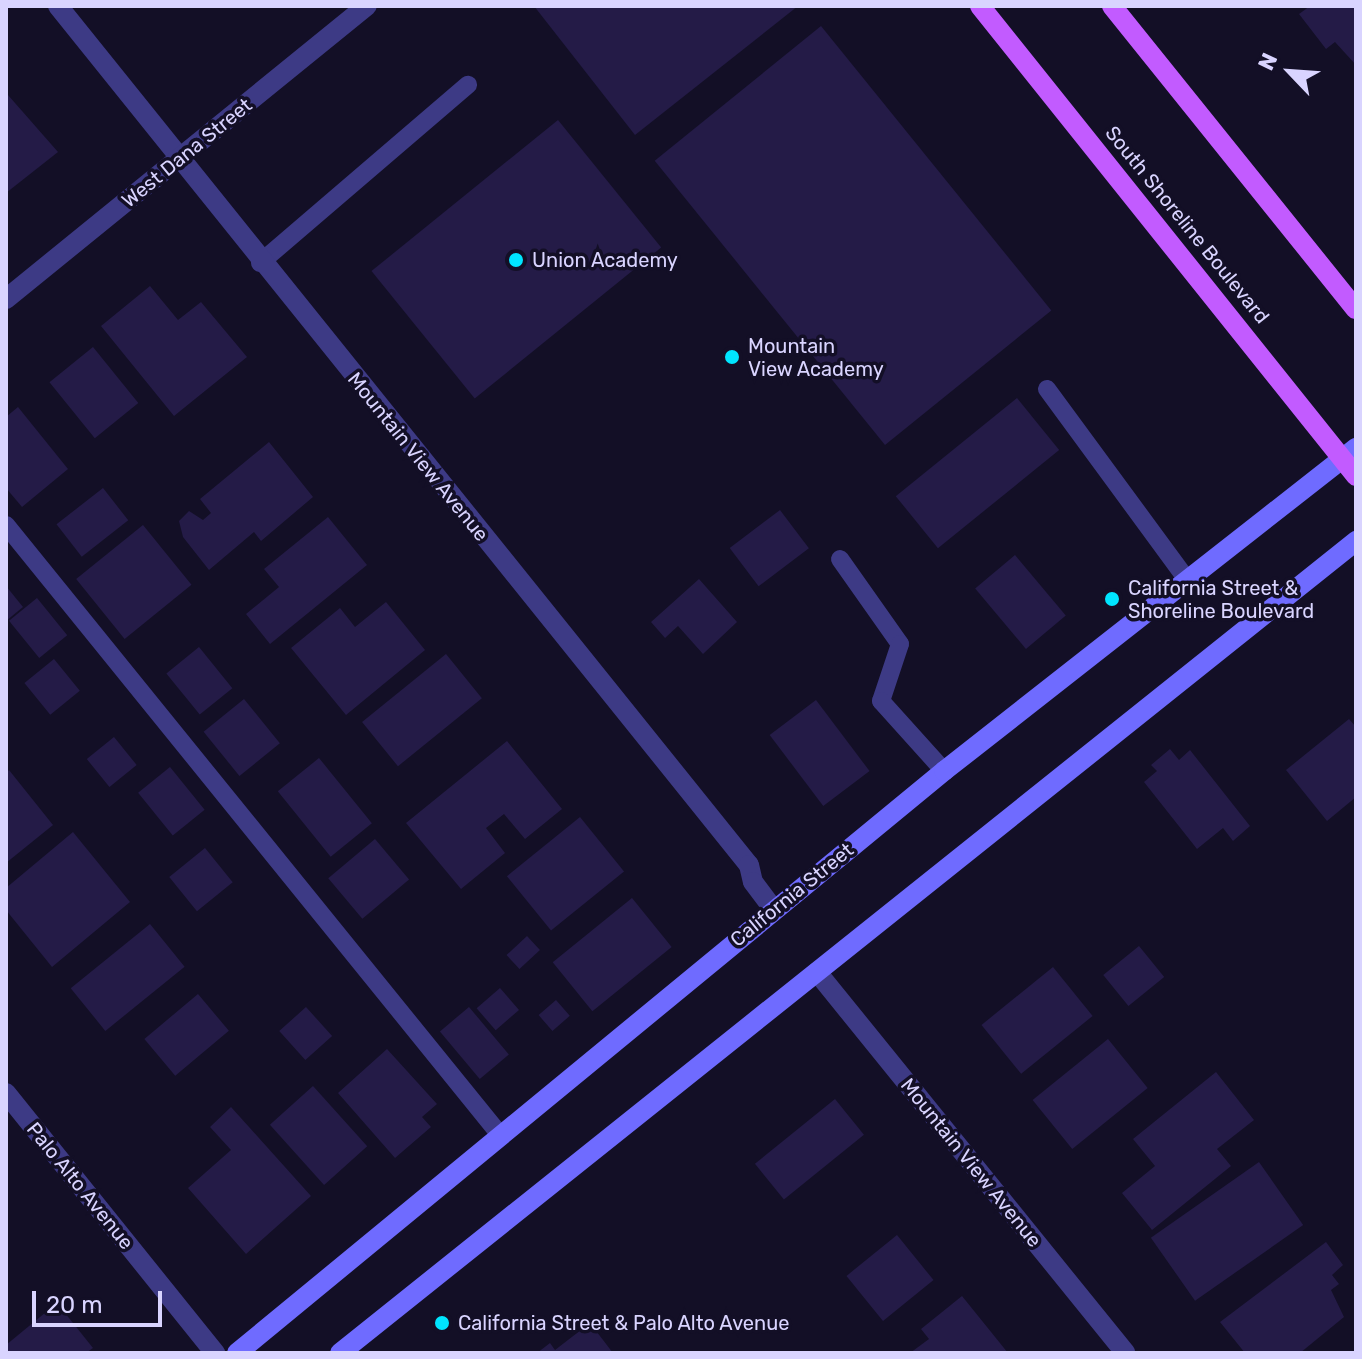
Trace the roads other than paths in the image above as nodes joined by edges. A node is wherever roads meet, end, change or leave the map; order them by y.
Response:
1 (58, 6) edge
2 (367, 6) edge
3 (980, 6) edge
4 (1112, 6) edge
5 (468, 85) dead end
6 (179, 161) junction
7 (260, 263) junction
8 (6, 299) edge
9 (1356, 309) edge
10 (1047, 389) dead end
11 (1349, 454) edge
12 (1356, 476) edge
13 (6, 525) edge
14 (1356, 541) edge
15 (840, 559) dead end
16 (1188, 581) junction
17 (944, 771) junction
18 (773, 909) junction
19 (817, 972) junction
20 (6, 1093) edge
21 (501, 1136) junction
22 (215, 1353) edge
23 (237, 1353) edge
24 (340, 1353) edge
25 (1125, 1353) edge

1 - 6 street, Mountain View Avenue
2 - 6 street, West Dana Street
3 - 11 main road, South Shoreline Boulevard
4 - 9 main road
5 - 7 lane
6 - 7 street, Mountain View Avenue
6 - 8 street, West Dana Street
7 - 18 street, Mountain View Avenue
10 - 16 lane
11 - 12 main road, South Shoreline Boulevard
11 - 16 main road, California Street
13 - 21 lane
14 - 19 main road
15 - 17 lane
16 - 17 main road, California Street
17 - 18 main road, California Street
18 - 21 main road, California Street
19 - 24 main road
19 - 25 street, Mountain View Avenue
20 - 22 street, Palo Alto Avenue
21 - 23 main road, California Street

